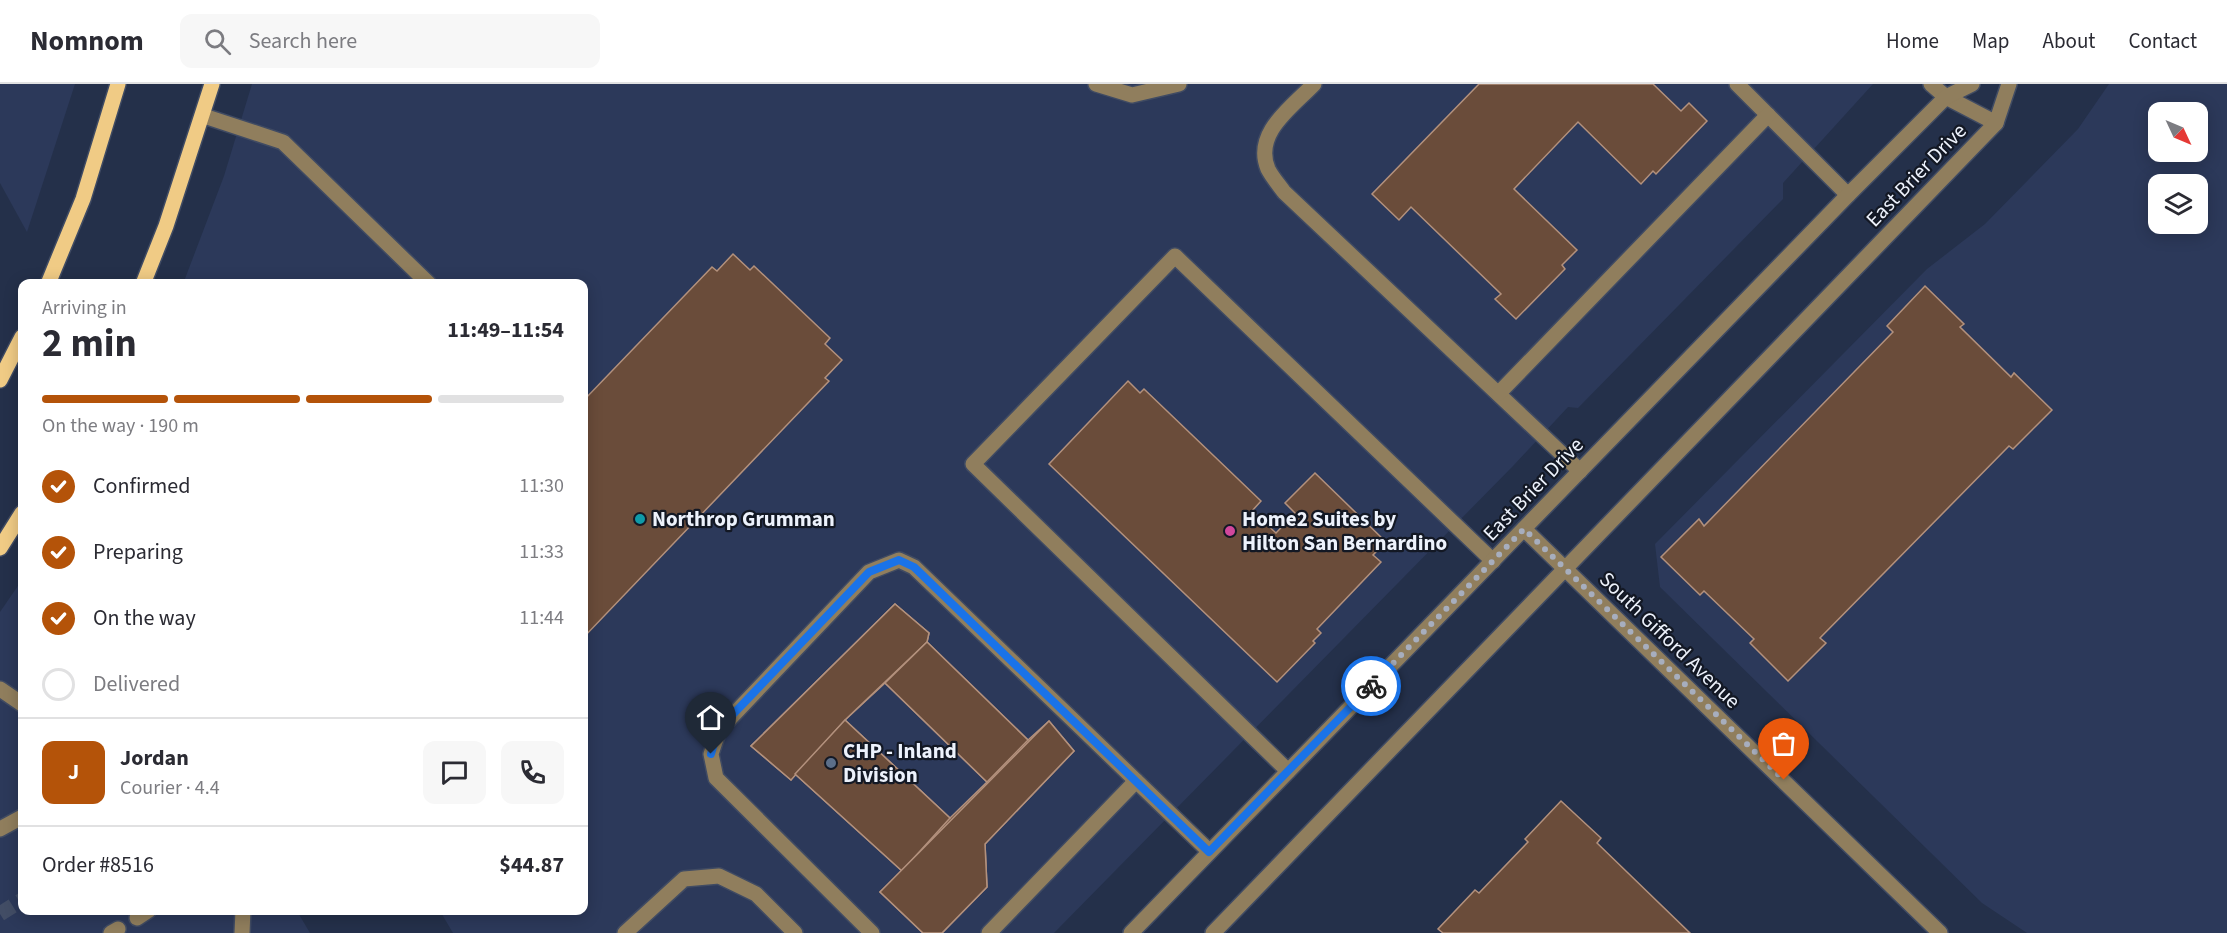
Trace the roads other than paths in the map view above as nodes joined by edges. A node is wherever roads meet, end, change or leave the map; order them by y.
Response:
1 (118, 84) edge
2 (212, 84) edge
3 (1096, 84) edge
4 (1179, 84) edge
5 (1314, 84) edge
6 (1737, 84) edge
7 (1930, 84) edge
8 (1972, 84) edge
9 (2009, 84) edge
10 (1946, 97) junction
11 (1768, 115) junction
12 (204, 116) junction
13 (1996, 123) junction
14 (1848, 195) junction
15 (50, 279) edge
16 (145, 279) edge
17 (424, 279) edge
18 (18, 345) edge
19 (0, 380) edge
20 (1499, 393) junction
21 (1580, 471) junction
22 (18, 519) edge
23 (1524, 529) junction
24 (0, 548) edge
25 (1493, 561) junction
26 (1566, 568) junction
27 (0, 689) edge
28 (18, 701) edge
29 (1288, 771) junction
30 (1136, 781) junction
31 (18, 819) edge
32 (0, 830) edge
33 (1209, 852) junction
34 (243, 915) edge
35 (242, 933) edge
36 (626, 933) edge
37 (795, 933) edge
38 (872, 933) edge
39 (989, 933) edge
40 (1131, 933) edge
41 (1213, 933) edge
42 (1940, 933) edge

1 - 15 main road
2 - 12 main road
3 - 4 street
5 - 20 street
6 - 11 street
7 - 10 street
8 - 10 street, East Brier Drive
9 - 13 street, East Brier Drive
10 - 13 street
10 - 14 street, East Brier Drive
11 - 14 street
11 - 20 street
12 - 16 main road
12 - 17 street
13 - 26 street, East Brier Drive
14 - 21 street, East Brier Drive
18 - 19 main road
20 - 21 street
21 - 23 street, East Brier Drive
22 - 24 main road
23 - 25 street, East Brier Drive
23 - 26 street, South Gifford Avenue
25 - 29 street, East Brier Drive
25 - 29 street
26 - 41 street, East Brier Drive
26 - 42 street, South Gifford Avenue
27 - 28 street
29 - 33 street, East Brier Drive
30 - 33 street
30 - 38 street
30 - 39 street
31 - 32 street
33 - 40 street, East Brier Drive
34 - 35 street
36 - 37 street

